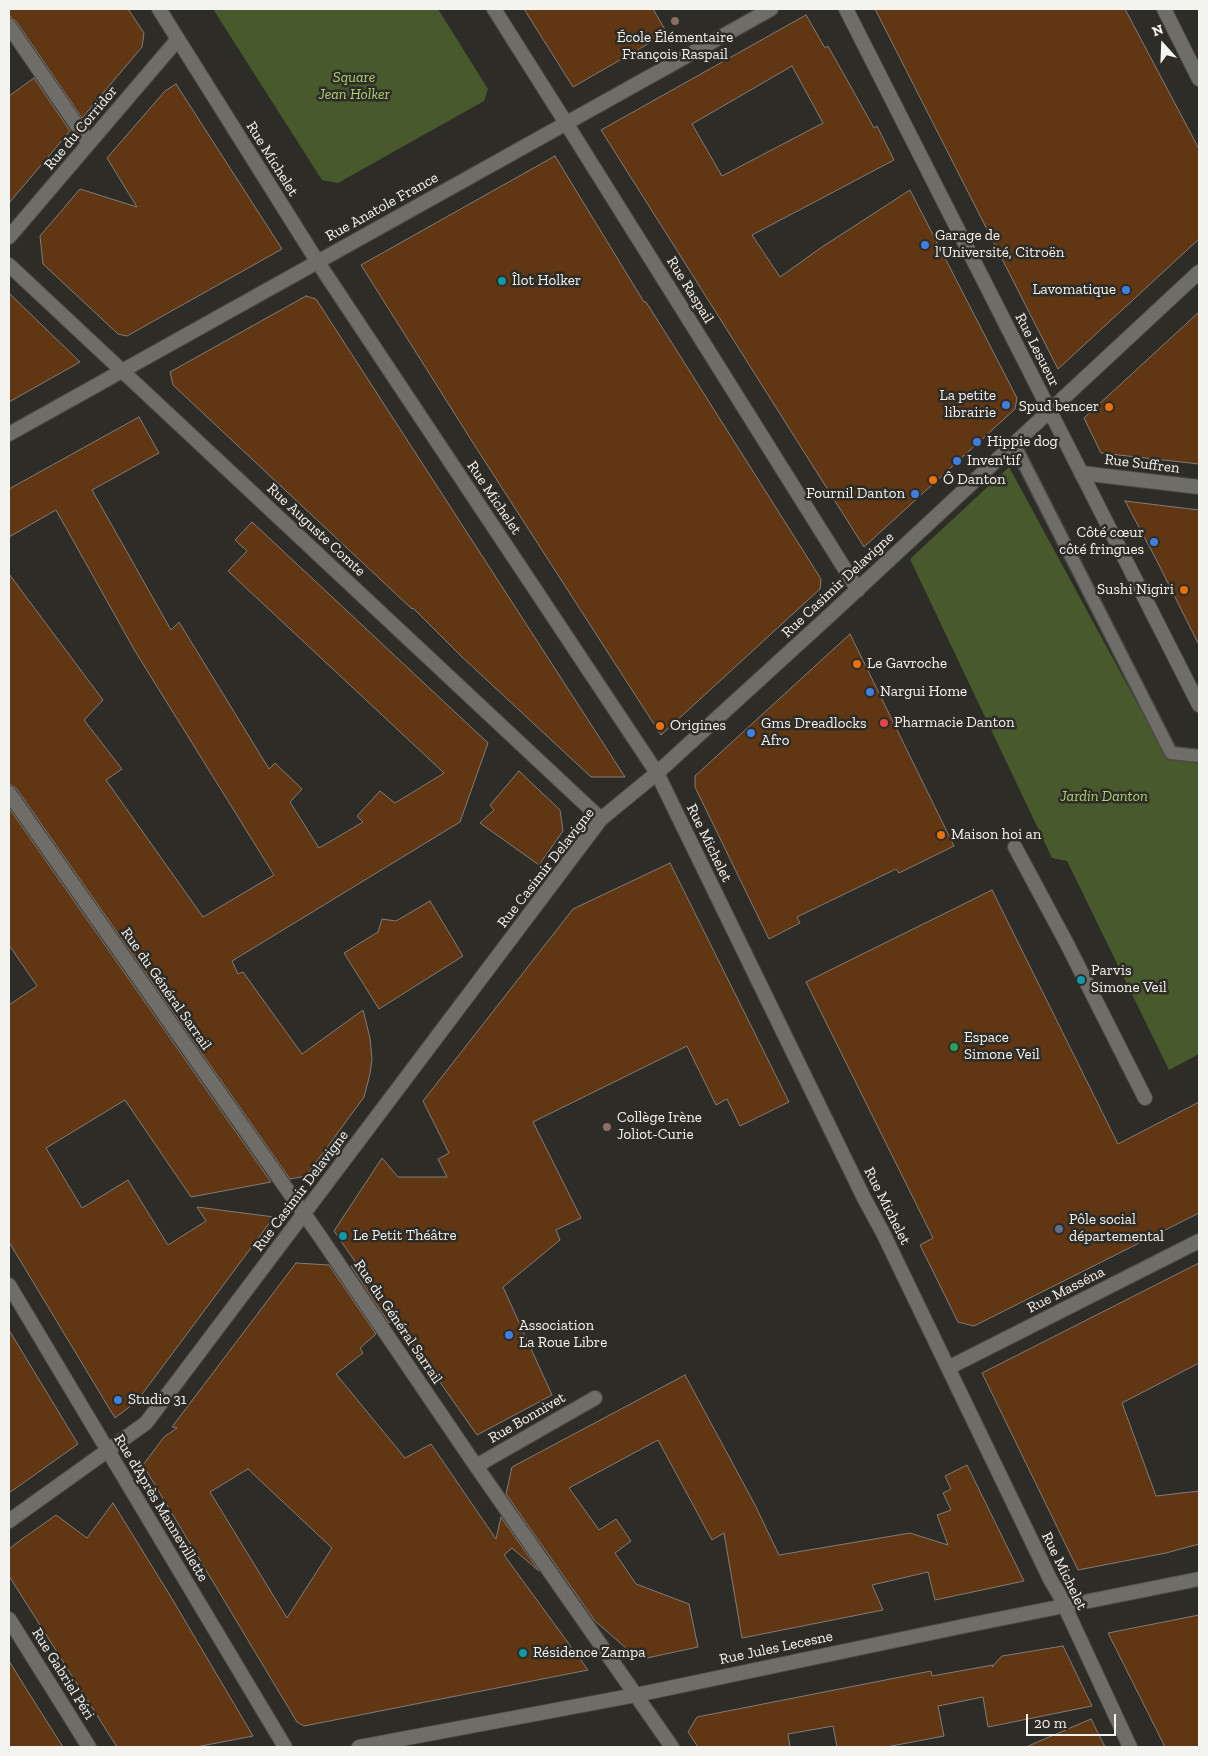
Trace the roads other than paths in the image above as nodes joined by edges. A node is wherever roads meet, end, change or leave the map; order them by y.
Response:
1 (159, 9) edge
2 (494, 9) edge
3 (771, 9) edge
4 (846, 9) edge
5 (1164, 9) edge
6 (9, 26) edge
7 (178, 39) junction
8 (1199, 79) edge
9 (566, 123) junction
10 (89, 143) junction
11 (9, 237) edge
12 (317, 261) junction
13 (9, 265) edge
14 (1199, 272) edge
15 (122, 370) junction
16 (1050, 411) junction
17 (9, 434) edge
18 (1014, 444) junction
19 (1081, 472) junction
20 (1199, 487) edge
21 (858, 590) junction
22 (1199, 705) edge
23 (1199, 756) edge
24 (657, 773) junction
25 (9, 793) edge
26 (601, 819) junction
27 (1015, 847) dead end
28 (1145, 1098) dead end
29 (304, 1214) junction
30 (1199, 1241) edge
31 (9, 1285) edge
32 (948, 1368) junction
33 (595, 1398) dead end
34 (109, 1451) junction
35 (476, 1466) junction
36 (9, 1521) edge
37 (1199, 1579) edge
38 (1065, 1606) junction
39 (9, 1619) edge
40 (636, 1695) junction
41 (89, 1747) edge
42 (285, 1747) edge
43 (359, 1747) edge
44 (672, 1747) edge
45 (1130, 1747) edge

1 - 7 street, Rue Michelet
2 - 9 street, Rue Raspail
3 - 9 street, Rue Anatole France
4 - 16 street, Rue Lesueur
5 - 8 street
6 - 10 street
7 - 10 street, Rue du Corridor
7 - 12 street, Rue Michelet
9 - 12 street, Rue Anatole France
9 - 21 street, Rue Raspail
10 - 11 street, Rue du Corridor
12 - 15 street, Rue Anatole France
12 - 24 street, Rue Michelet
13 - 15 street, Rue Auguste Comte
14 - 16 street, Rue Casimir Delavigne
15 - 17 street, Rue Anatole France
15 - 26 street, Rue Auguste Comte
16 - 18 street, Rue Casimir Delavigne
16 - 19 street, Rue Lesueur
18 - 21 street, Rue Casimir Delavigne
18 - 23 lane
19 - 20 street, Rue Suffren
19 - 22 street, Rue Lesueur
21 - 24 street, Rue Casimir Delavigne
24 - 26 street, Rue Casimir Delavigne
24 - 32 street, Rue Michelet
25 - 29 street, Rue du Général Sarrail
26 - 29 street, Rue Casimir Delavigne
27 - 28 street
29 - 34 street, Rue Casimir Delavigne
29 - 35 street, Rue du Général Sarrail
30 - 32 street, Rue Masséna
31 - 34 street, Rue d'Après Mannevillette
32 - 38 street, Rue Michelet
33 - 35 street, Rue Bonnivet
34 - 36 street, Rue Casimir Delavigne
34 - 42 street, Rue d'Après Mannevillette
35 - 40 street, Rue du Général Sarrail
37 - 38 street, Rue Jules Lecesne
38 - 40 street, Rue Jules Lecesne
38 - 45 street, Rue Michelet
39 - 41 street, Rue Gabriel Péri
40 - 43 street, Rue Jules Lecesne
40 - 44 street, Rue du Général Sarrail

